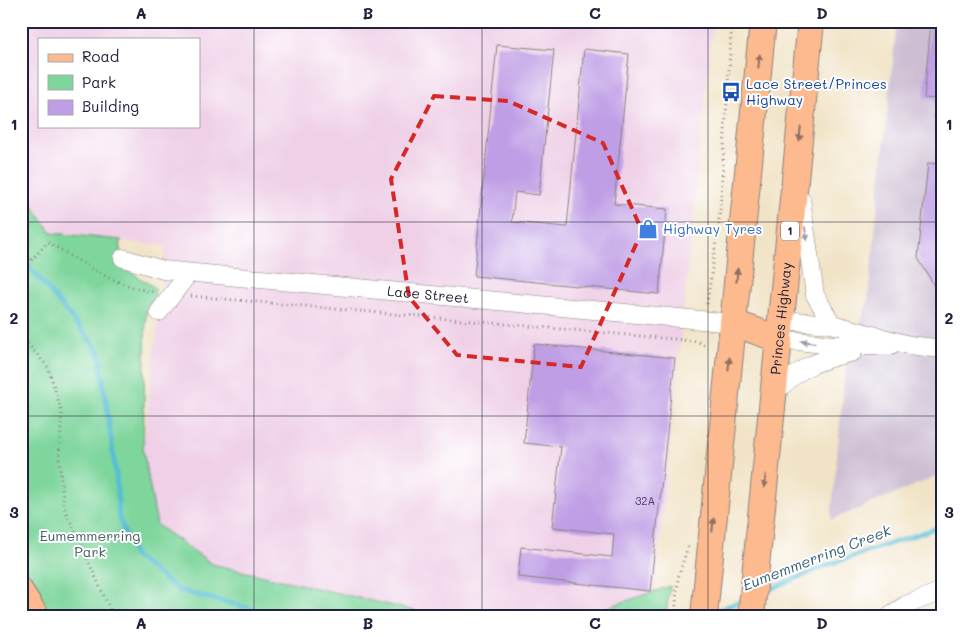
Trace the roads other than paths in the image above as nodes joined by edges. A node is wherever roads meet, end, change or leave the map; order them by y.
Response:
1 (763, 21) edge
2 (810, 21) edge
3 (796, 168) junction
4 (123, 258) dead end
5 (189, 273) junction
6 (159, 312) dead end
7 (733, 323) junction
8 (832, 324) junction
9 (780, 329) junction
10 (909, 345) junction
11 (878, 346) junction
12 (942, 349) edge
13 (773, 394) junction
14 (21, 589) edge
15 (942, 591) edge
16 (942, 595) edge
17 (38, 616) edge
18 (704, 616) edge
19 (751, 616) edge
20 (889, 616) edge
21 (912, 616) edge

7 -> 1 highway
2 -> 3 highway, Princes Highway / 1
3 -> 8 street
3 - 9 highway, Princes Highway / 1
4 - 5 street, Lace Street
5 - 6 street
5 - 7 street, Lace Street
7 - 9 highway
18 -> 7 highway
8 - 9 street
8 - 10 street
11 -> 9 street
9 - 13 highway, Princes Highway / 1
10 - 11 street
10 - 12 street
11 - 13 street
13 -> 19 highway, Princes Highway / 1
14 - 17 main road
15 - 20 street
16 - 21 street

